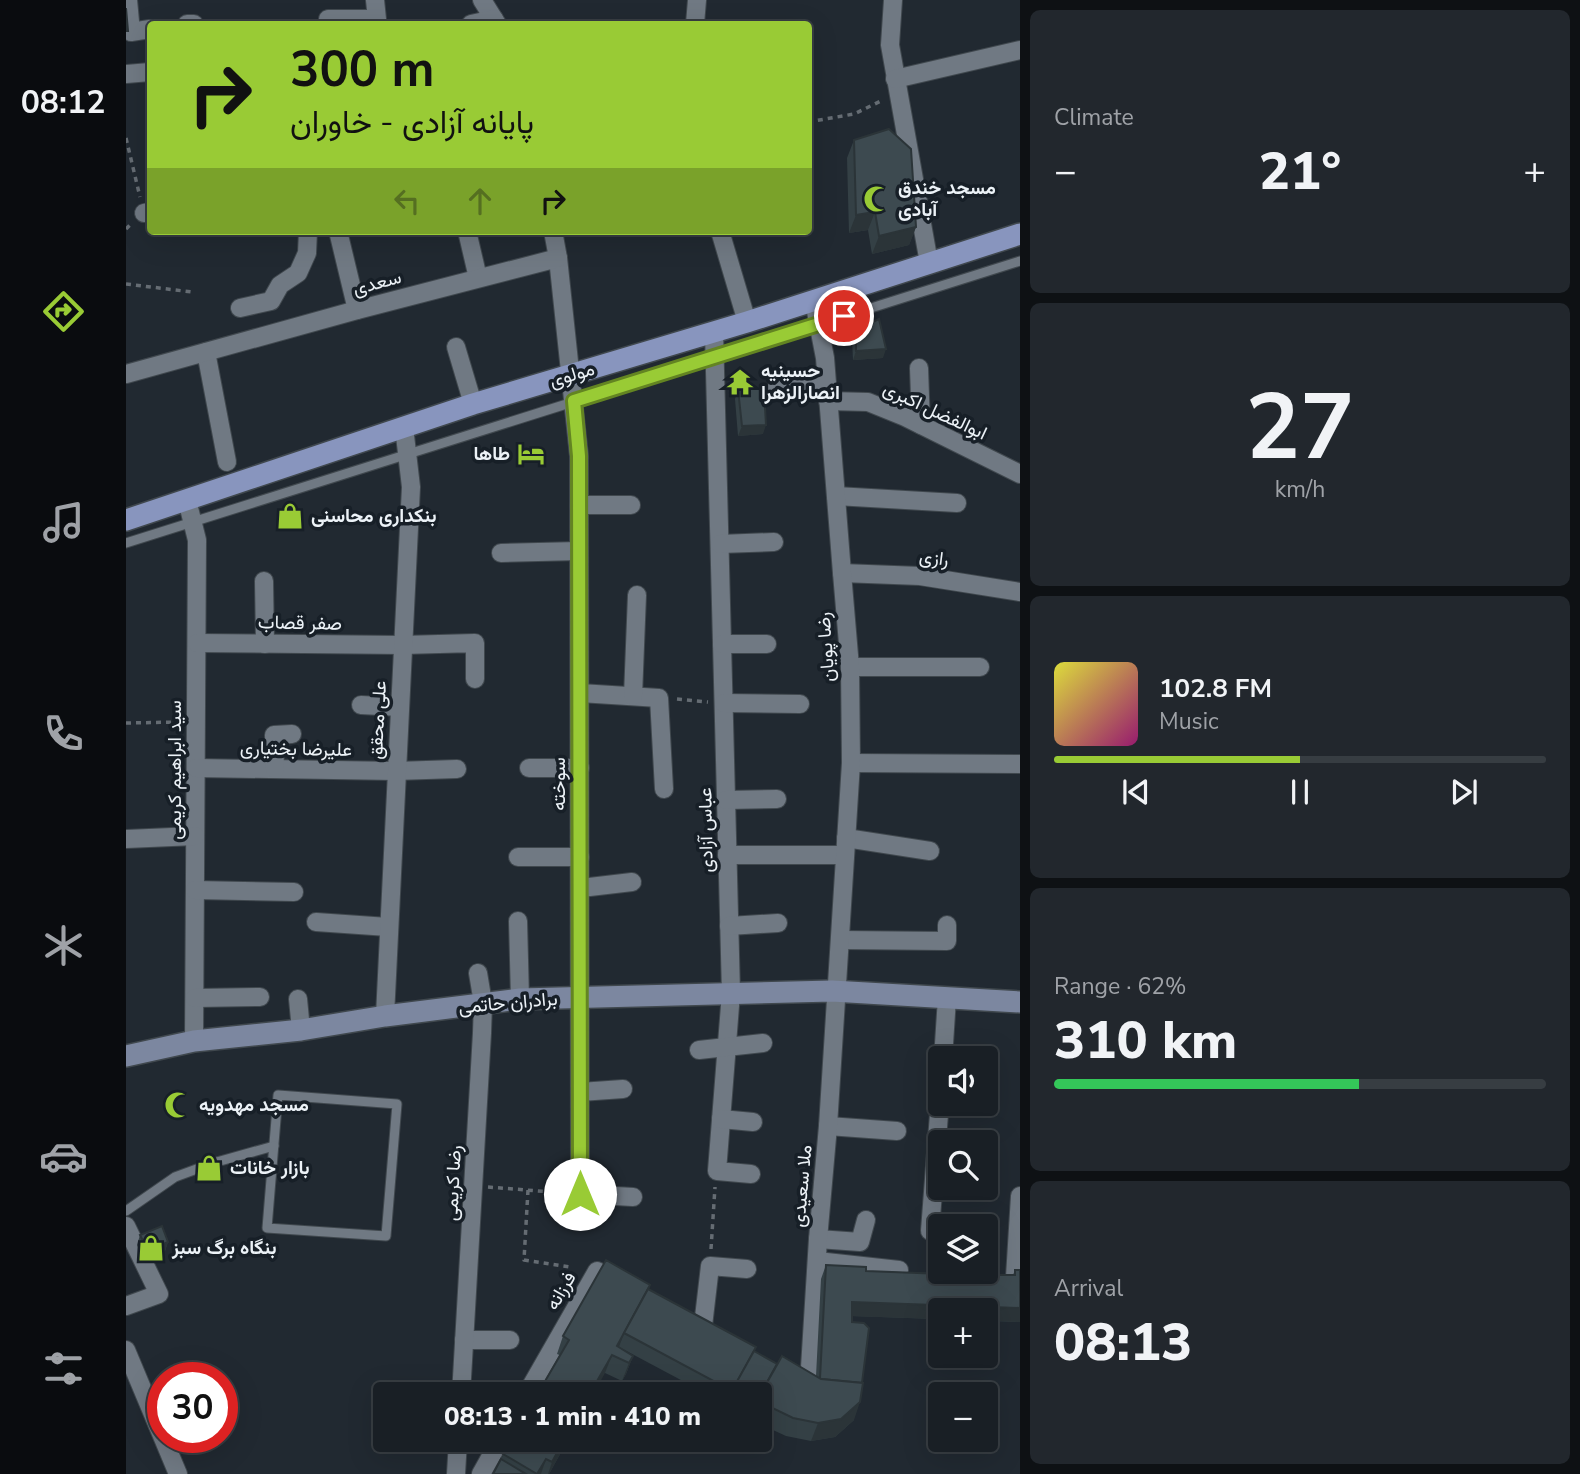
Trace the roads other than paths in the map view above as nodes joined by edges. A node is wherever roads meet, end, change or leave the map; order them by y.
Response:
1 (128, 0) edge
2 (375, 0) edge
3 (482, 0) edge
4 (697, 0) edge
5 (893, 0) edge
6 (328, 21) edge
7 (494, 21) edge
8 (695, 21) edge
9 (147, 29) edge
10 (1020, 50) edge
11 (147, 72) edge
12 (126, 75) edge
13 (897, 86) junction
14 (1020, 234) edge
15 (308, 235) edge
16 (336, 235) edge
17 (468, 235) edge
18 (554, 235) edge
19 (721, 235) edge
20 (558, 257) junction
21 (1020, 261) edge
22 (929, 263) junction
23 (478, 278) junction
24 (814, 301) junction
25 (240, 308) dead end
26 (357, 310) junction
27 (747, 322) junction
28 (818, 324) junction
29 (714, 332) junction
30 (456, 347) dead end
31 (206, 352) junction
32 (715, 356) junction
33 (919, 368) dead end
34 (126, 374) edge
35 (570, 375) junction
36 (776, 389) dead end
37 (828, 393) junction
38 (574, 401) junction
39 (472, 404) junction
40 (921, 425) junction
41 (404, 427) junction
42 (407, 454) junction
43 (227, 461) dead end
44 (1020, 474) edge
45 (836, 496) junction
46 (187, 500) junction
47 (957, 503) dead end
48 (579, 505) junction
49 (631, 505) dead end
50 (126, 520) edge
51 (192, 522) junction
52 (126, 542) edge
53 (774, 542) dead end
54 (720, 544) junction
55 (579, 551) junction
56 (501, 553) dead end
57 (842, 573) junction
58 (264, 581) dead end
59 (1020, 592) edge
60 (637, 595) dead end
61 (197, 643) junction
62 (265, 644) junction
63 (722, 644) junction
64 (767, 644) dead end
65 (403, 645) junction
66 (850, 667) junction
67 (980, 667) dead end
68 (475, 679) dead end
69 (580, 693) junction
70 (634, 696) junction
71 (724, 703) junction
72 (800, 704) dead end
73 (361, 705) dead end
74 (400, 707) junction
75 (292, 734) dead end
76 (851, 763) junction
77 (1020, 764) edge
78 (196, 768) junction
79 (529, 768) dead end
80 (580, 768) junction
81 (275, 769) junction
82 (457, 769) dead end
83 (396, 771) junction
84 (664, 789) dead end
85 (777, 799) dead end
86 (726, 800) junction
87 (195, 836) junction
88 (126, 839) edge
89 (846, 846) junction
90 (930, 851) dead end
91 (727, 855) junction
92 (580, 857) junction
93 (517, 858) dead end
94 (632, 882) dead end
95 (580, 888) junction
96 (195, 890) junction
97 (294, 892) dead end
98 (518, 921) dead end
99 (316, 922) dead end
100 (778, 923) dead end
101 (947, 925) dead end
102 (729, 926) junction
103 (388, 927) junction
104 (840, 940) junction
105 (478, 973) dead end
106 (836, 991) junction
107 (731, 993) junction
108 (581, 997) junction
109 (195, 998) junction
110 (260, 998) dead end
111 (947, 998) junction
112 (298, 999) dead end
113 (520, 999) junction
114 (1020, 1002) edge
115 (483, 1003) junction
116 (385, 1016) junction
117 (301, 1030) junction
118 (194, 1041) junction
119 (763, 1043) dead end
120 (944, 1046) edge
121 (727, 1048) junction
122 (699, 1050) dead end
123 (126, 1055) edge
124 (623, 1089) dead end
125 (580, 1093) junction
126 (939, 1116) edge
127 (721, 1119) junction
128 (753, 1122) dead end
129 (828, 1126) junction
130 (897, 1131) dead end
131 (274, 1146) junction
132 (751, 1174) dead end
133 (1020, 1196) edge
134 (633, 1197) dead end
135 (126, 1211) edge
136 (931, 1214) edge
137 (866, 1220) dead end
138 (126, 1226) edge
139 (818, 1239) junction
140 (817, 1261) junction
141 (747, 1269) dead end
142 (899, 1270) edge
143 (1018, 1277) edge
144 (632, 1289) edge
145 (126, 1306) edge
146 (703, 1326) edge
147 (464, 1340) junction
148 (510, 1340) dead end
149 (126, 1350) edge
150 (785, 1371) edge
151 (462, 1382) edge
152 (533, 1382) edge
153 (457, 1452) edge
154 (493, 1452) edge
155 (178, 1474) edge
156 (456, 1474) edge
157 (481, 1474) edge

1 - 9 street
2 - 6 street
3 - 7 street
4 - 8 street
5 - 13 street
10 - 13 street
11 - 12 street
13 - 22 street
14 - 22 main road, مولوی
15 - 25 street
16 - 26 street
17 - 23 street
18 - 20 street, سوخته
19 - 27 street
20 - 23 street, سعدی
20 - 35 street, سوخته
21 - 28 lane
22 - 24 main road, مولوی
23 - 26 street, سعدی
24 - 27 main road, مولوی
24 - 28 street, رضا پویان
26 - 31 street, سعدی
27 - 29 main road, مولوی
28 - 32 lane
28 - 37 street, رضا پویان
29 - 32 street, عباس آزادی
29 - 35 main road, مولوی
30 - 39 street
31 - 34 street, سعدی
31 - 43 street
32 - 38 lane
32 - 54 street, عباس آزادی
33 - 40 street
35 - 38 street, سوخته
35 - 39 main road, مولوی
36 - 37 street, ابوالفضل اکبری
37 - 40 street, ابوالفضل اکبری
37 - 45 street, رضا پویان
38 - 42 lane
38 - 48 street, سوخته
39 - 41 main road, مولوی
40 - 44 street, ابوالفضل اکبری
41 - 42 street, علی محقق
41 - 46 main road, مولوی
42 - 51 lane
42 - 65 street, علی محقق
45 - 47 street
45 - 57 street, رضا پویان
46 - 50 main road, مولوی
46 - 51 street, سید ابراهیم کریمی
48 - 49 street
48 - 55 street, سوخته
51 - 52 lane
51 - 61 street, سید ابراهیم کریمی
53 - 54 street
54 - 63 street, عباس آزادی
55 - 56 street
55 - 69 street, سوخته
57 - 59 street, رازی
57 - 66 street, رضا پویان
58 - 62 street
60 - 70 street
61 - 62 street, صفر قصاب
61 - 78 street, سید ابراهیم کریمی
62 - 65 street, صفر قصاب
63 - 64 street
63 - 71 street, عباس آزادی
65 - 68 street, صفر قصاب
65 - 74 street, علی محقق
66 - 67 street
66 - 76 street, رضا پویان
69 - 70 street
69 - 80 street, سوخته
70 - 84 street
71 - 72 street
71 - 86 street, عباس آزادی
73 - 74 street
74 - 83 street, علی محقق
75 - 81 street
76 - 77 street
76 - 89 street, رضا پویان
78 - 81 street, علیرضا بختیاری
78 - 87 street, سید ابراهیم کریمی
79 - 80 street
80 - 92 street, سوخته
81 - 83 street, علیرضا بختیاری
82 - 83 street, علیرضا بختیاری
83 - 103 street, علی محقق
85 - 86 street
86 - 91 street, عباس آزادی
87 - 88 street
87 - 96 street, سید ابراهیم کریمی
89 - 90 street
89 - 91 street
89 - 104 street, رضا پویان
91 - 102 street, عباس آزادی
92 - 93 street
92 - 95 street, سوخته
94 - 95 street
95 - 108 street, سوخته
96 - 97 street
96 - 109 street, سید ابراهیم کریمی
98 - 113 street
99 - 103 street
100 - 102 street
101 - 104 street
102 - 107 street, عباس آزادی
103 - 116 street, علی محقق
104 - 106 street, رضا پویان
105 - 115 street, رضا کریمی
106 - 107 street, برادران حاتمی
106 - 111 street, برادران حاتمی
106 - 129 street, ملا سعیدی
107 - 108 street, برادران حاتمی
107 - 121 street, عباس آزادی
108 - 113 street, برادران حاتمی
108 - 125 street, سوخته
109 - 110 street
109 - 118 street, سید ابراهیم کریمی
111 - 114 street, برادران حاتمی
111 - 120 street
112 - 117 street
113 - 115 street, برادران حاتمی
115 - 116 street, برادران حاتمی
115 - 147 street, رضا کریمی
116 - 117 street, برادران حاتمی
117 - 118 street, برادران حاتمی
118 - 123 street, برادران حاتمی
119 - 121 street
121 - 122 street
121 - 127 street, عباس آزادی
124 - 125 street
125 - 134 street, سوخته
126 - 136 street
127 - 128 street
127 - 132 street, عباس آزادی
129 - 130 street
129 - 139 street, ملا سعیدی
131 - 131 lane
131 - 135 lane
133 - 143 street
137 - 139 street
138 - 145 street
139 - 140 street, ملا سعیدی
140 - 142 street
140 - 150 street, ملا سعیدی
141 - 146 street
144 - 152 street, فرزانه
147 - 148 street
147 - 151 street, رضا کریمی
149 - 155 street
153 - 156 street
154 - 157 street

